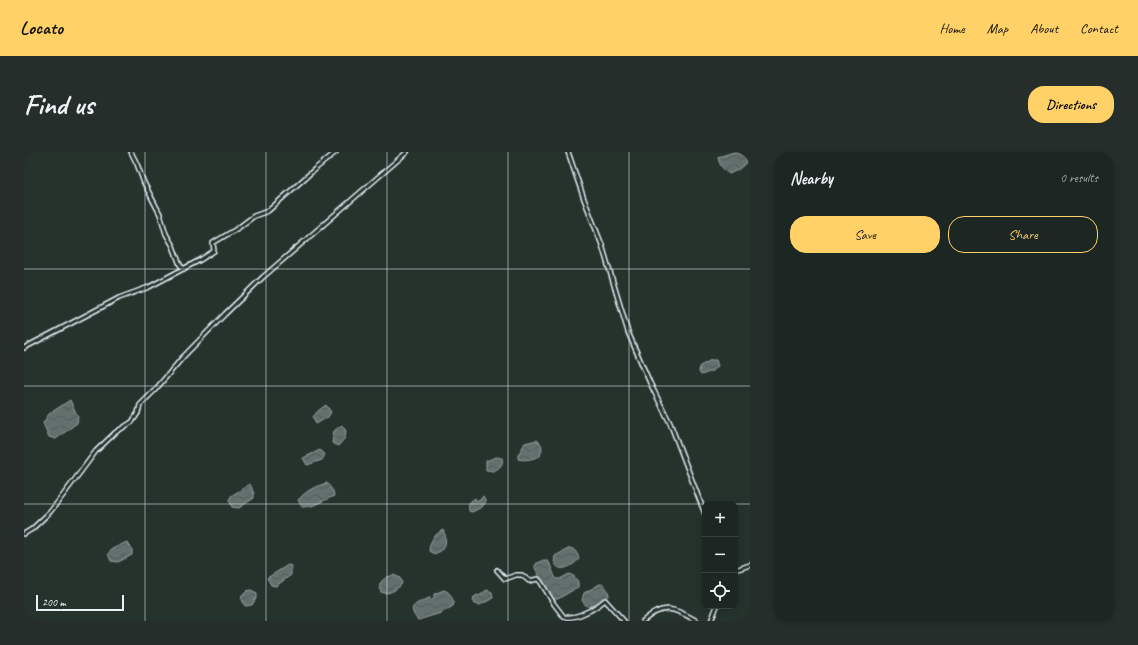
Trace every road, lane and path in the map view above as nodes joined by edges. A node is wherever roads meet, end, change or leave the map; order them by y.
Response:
1 (131, 152) edge
2 (336, 152) edge
3 (407, 152) edge
4 (568, 152) edge
5 (184, 269) junction
6 (24, 348) edge
7 (702, 506) edge
8 (24, 534) edge
9 (750, 565) edge
10 (738, 569) edge
11 (497, 570) dead end
12 (716, 609) edge
13 (624, 621) edge
14 (643, 621) edge
15 (697, 621) edge
16 (711, 621) edge

1 - 5 street
2 - 5 street
3 - 8 street
4 - 7 street
5 - 6 street
9 - 10 street
11 - 13 street
12 - 16 street
14 - 15 street

